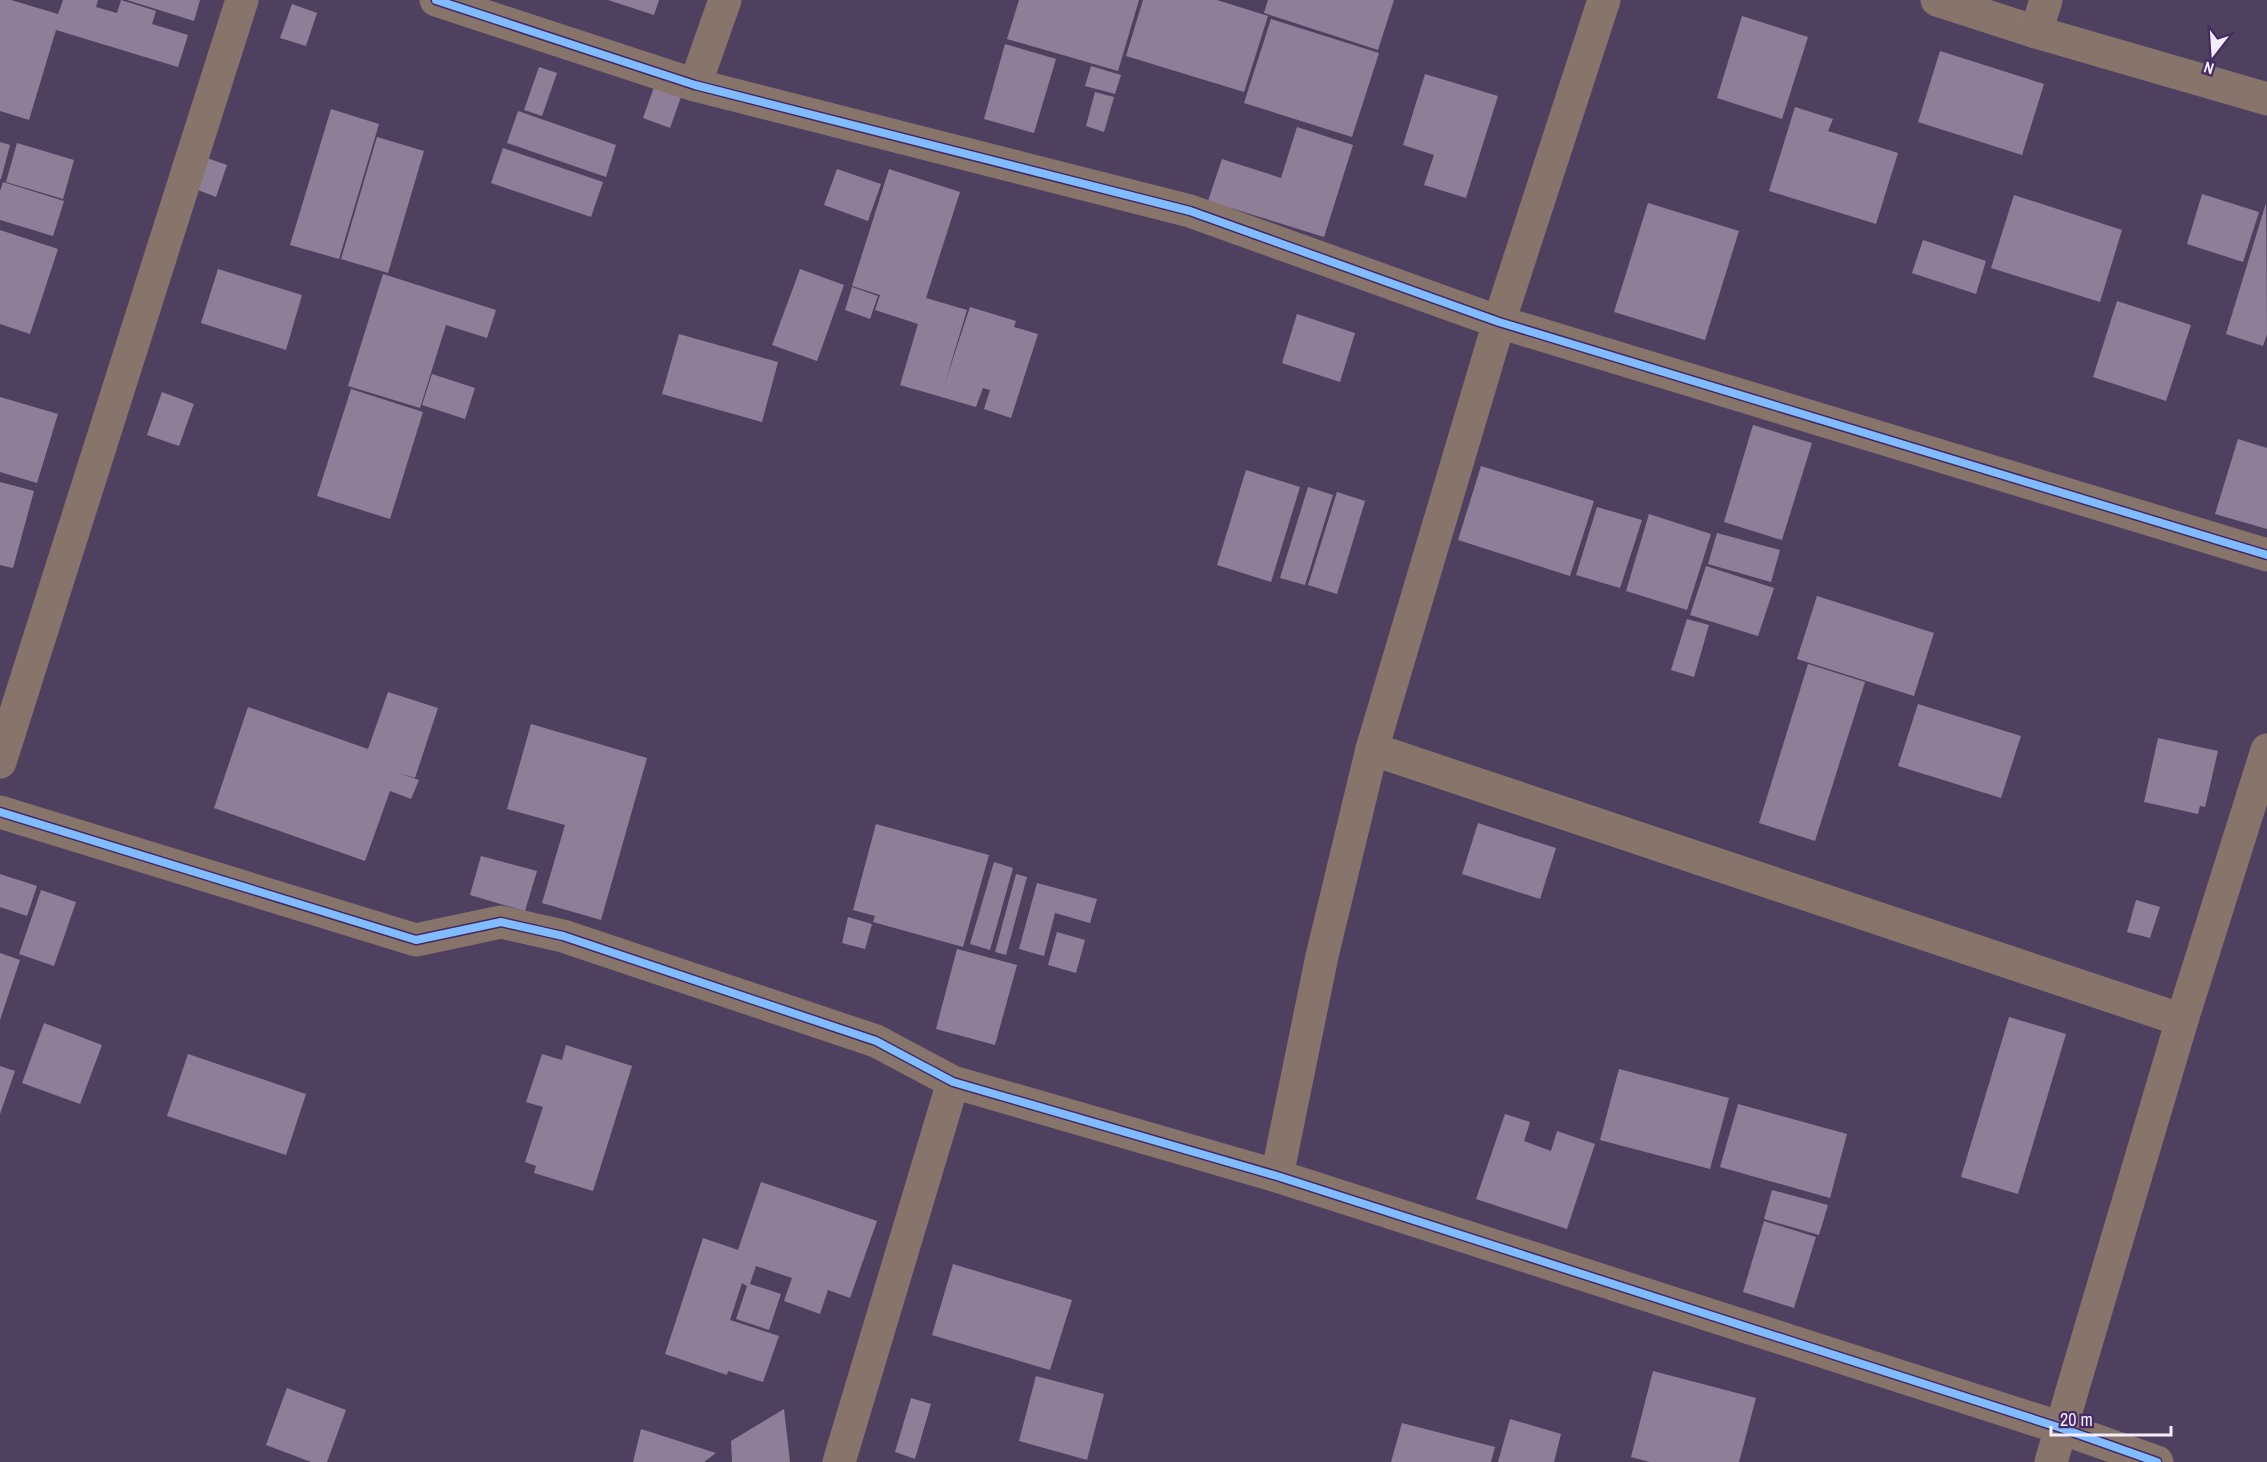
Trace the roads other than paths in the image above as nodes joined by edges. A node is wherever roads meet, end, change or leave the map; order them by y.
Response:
1 (242, 0) edge
2 (436, 0) edge
3 (725, 0) edge
4 (1604, 0) edge
5 (1937, 0) edge
6 (2046, 0) edge
7 (2036, 32) junction
8 (695, 85) junction
9 (2267, 99) edge
10 (1499, 322) junction
11 (2267, 555) edge
12 (1372, 749) junction
13 (2267, 750) edge
14 (0, 762) edge
15 (0, 812) edge
16 (2182, 1020) junction
17 (953, 1082) junction
18 (1277, 1176) junction
19 (2061, 1428) junction
20 (839, 1462) edge
21 (2051, 1462) edge
22 (2157, 1462) edge

1 - 14 street
2 - 8 street
3 - 8 street
4 - 10 street
5 - 7 street
6 - 7 street
7 - 9 street
8 - 10 street
10 - 11 street
10 - 12 street
12 - 16 street
12 - 18 street
13 - 16 street
15 - 17 street
16 - 19 street
17 - 18 street
17 - 20 street
18 - 19 street
19 - 21 street
19 - 22 street

